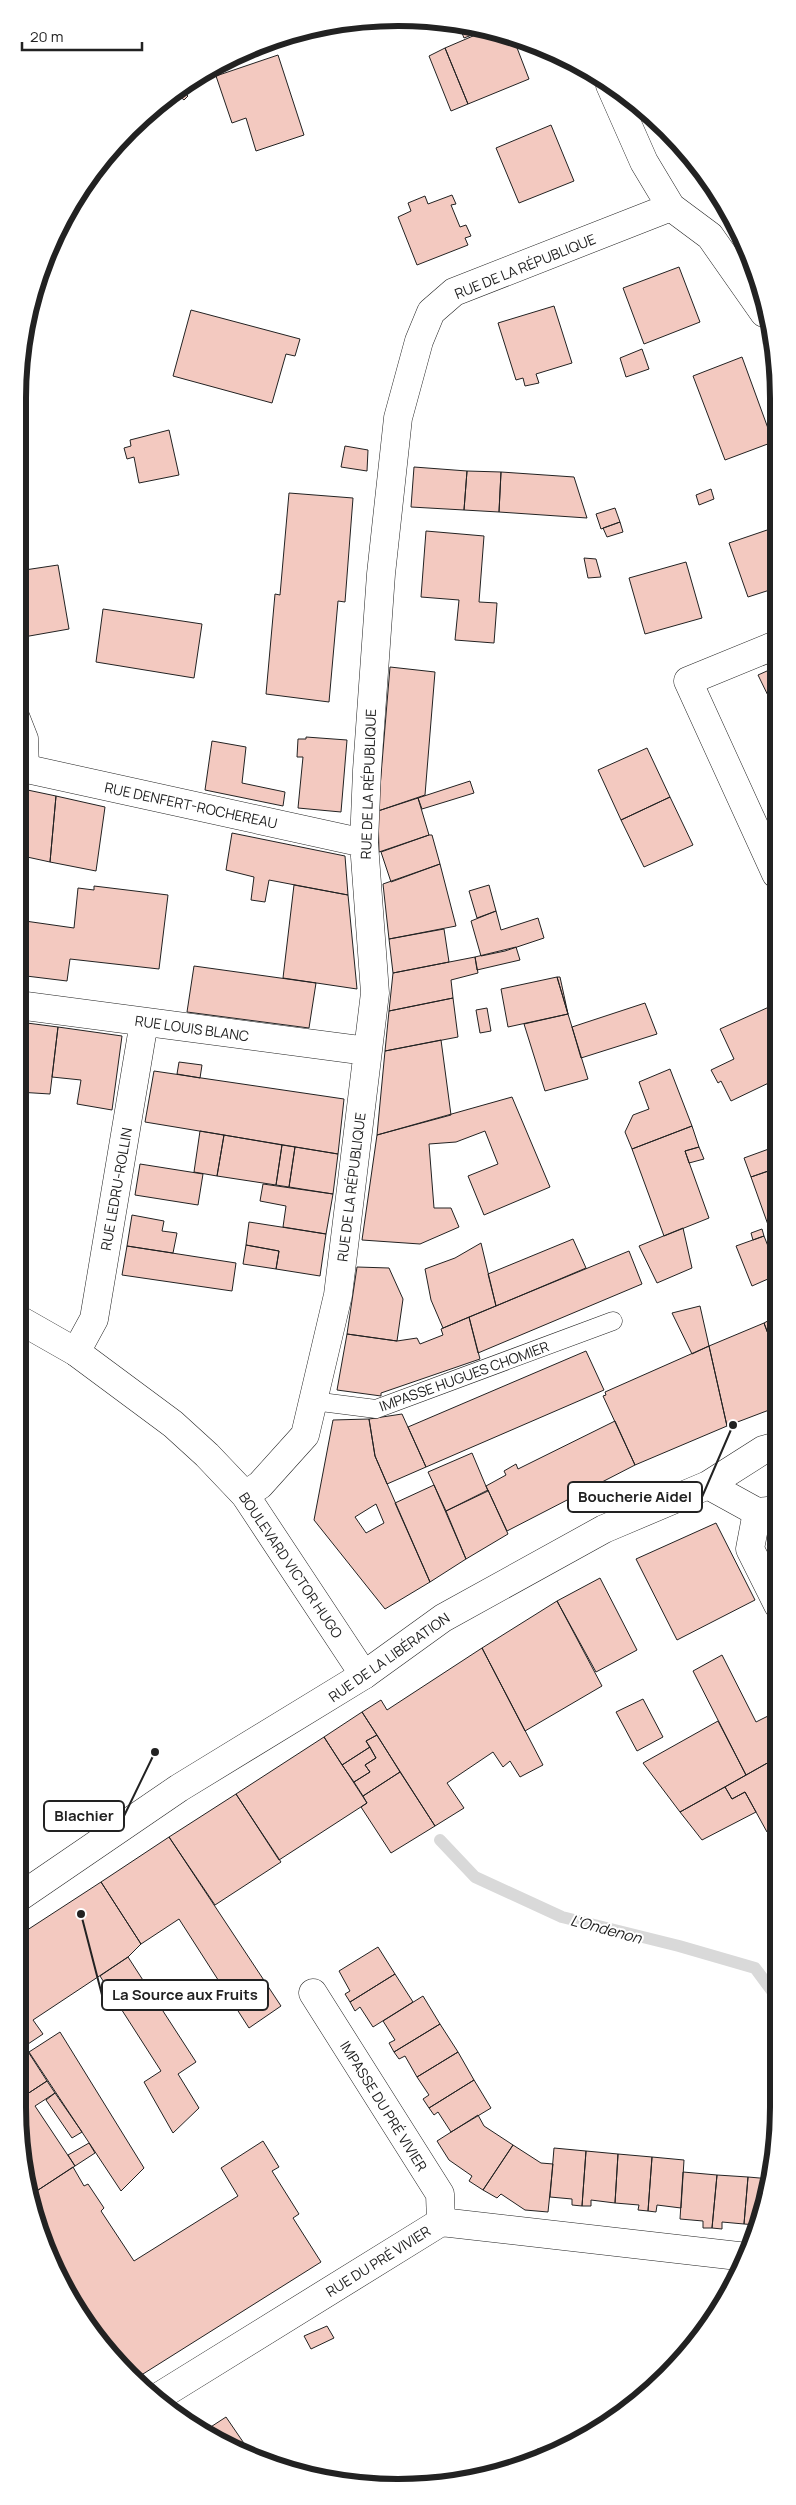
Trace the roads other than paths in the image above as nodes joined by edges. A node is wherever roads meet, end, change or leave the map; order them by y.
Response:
1 (614, 96) edge
2 (671, 207) junction
3 (757, 304) edge
4 (770, 647) edge
5 (26, 730) edge
6 (26, 756) edge
7 (26, 768) edge
8 (364, 843) junction
9 (770, 861) edge
10 (26, 1006) edge
11 (144, 1022) junction
12 (367, 1051) junction
13 (613, 1321) dead end
14 (26, 1324) edge
15 (76, 1352) junction
16 (313, 1401) junction
17 (770, 1448) edge
18 (708, 1485) junction
19 (245, 1495) junction
20 (767, 1511) edge
21 (770, 1589) edge
22 (364, 1675) junction
23 (26, 1893) edge
24 (313, 1993) dead end
25 (441, 2222) junction
26 (738, 2256) edge
27 (163, 2395) edge

1 - 2 street
2 - 3 street
2 - 8 street, RUE DE LA RÉPUBLIQUE
4 - 9 street
5 - 6 lane
7 - 8 street, RUE DENFERT-ROCHEREAU
8 - 12 street, RUE DE LA RÉPUBLIQUE
10 - 11 street, RUE LOUIS BLANC
11 - 12 street, RUE LOUIS BLANC
11 - 15 street, RUE LEDRU-ROLLIN
12 - 16 street, RUE DE LA RÉPUBLIQUE
13 - 16 lane, IMPASSE HUGUES CHOMIER
14 - 15 street, BOULEVARD VICTOR HUGO
15 - 19 street, BOULEVARD VICTOR HUGO
16 - 19 street, RUE DE LA RÉPUBLIQUE
17 - 18 street, RUE DE LA LIBÉRATION
18 - 20 street
18 - 22 street, RUE DE LA LIBÉRATION
19 - 22 street, BOULEVARD VICTOR HUGO
20 - 21 street
22 - 23 street, RUE DE LA LIBÉRATION
24 - 25 street, IMPASSE DU PRÉ VIVIER
25 - 26 street, RUE DU PRÉ VIVIER
25 - 27 street, RUE DU PRÉ VIVIER

